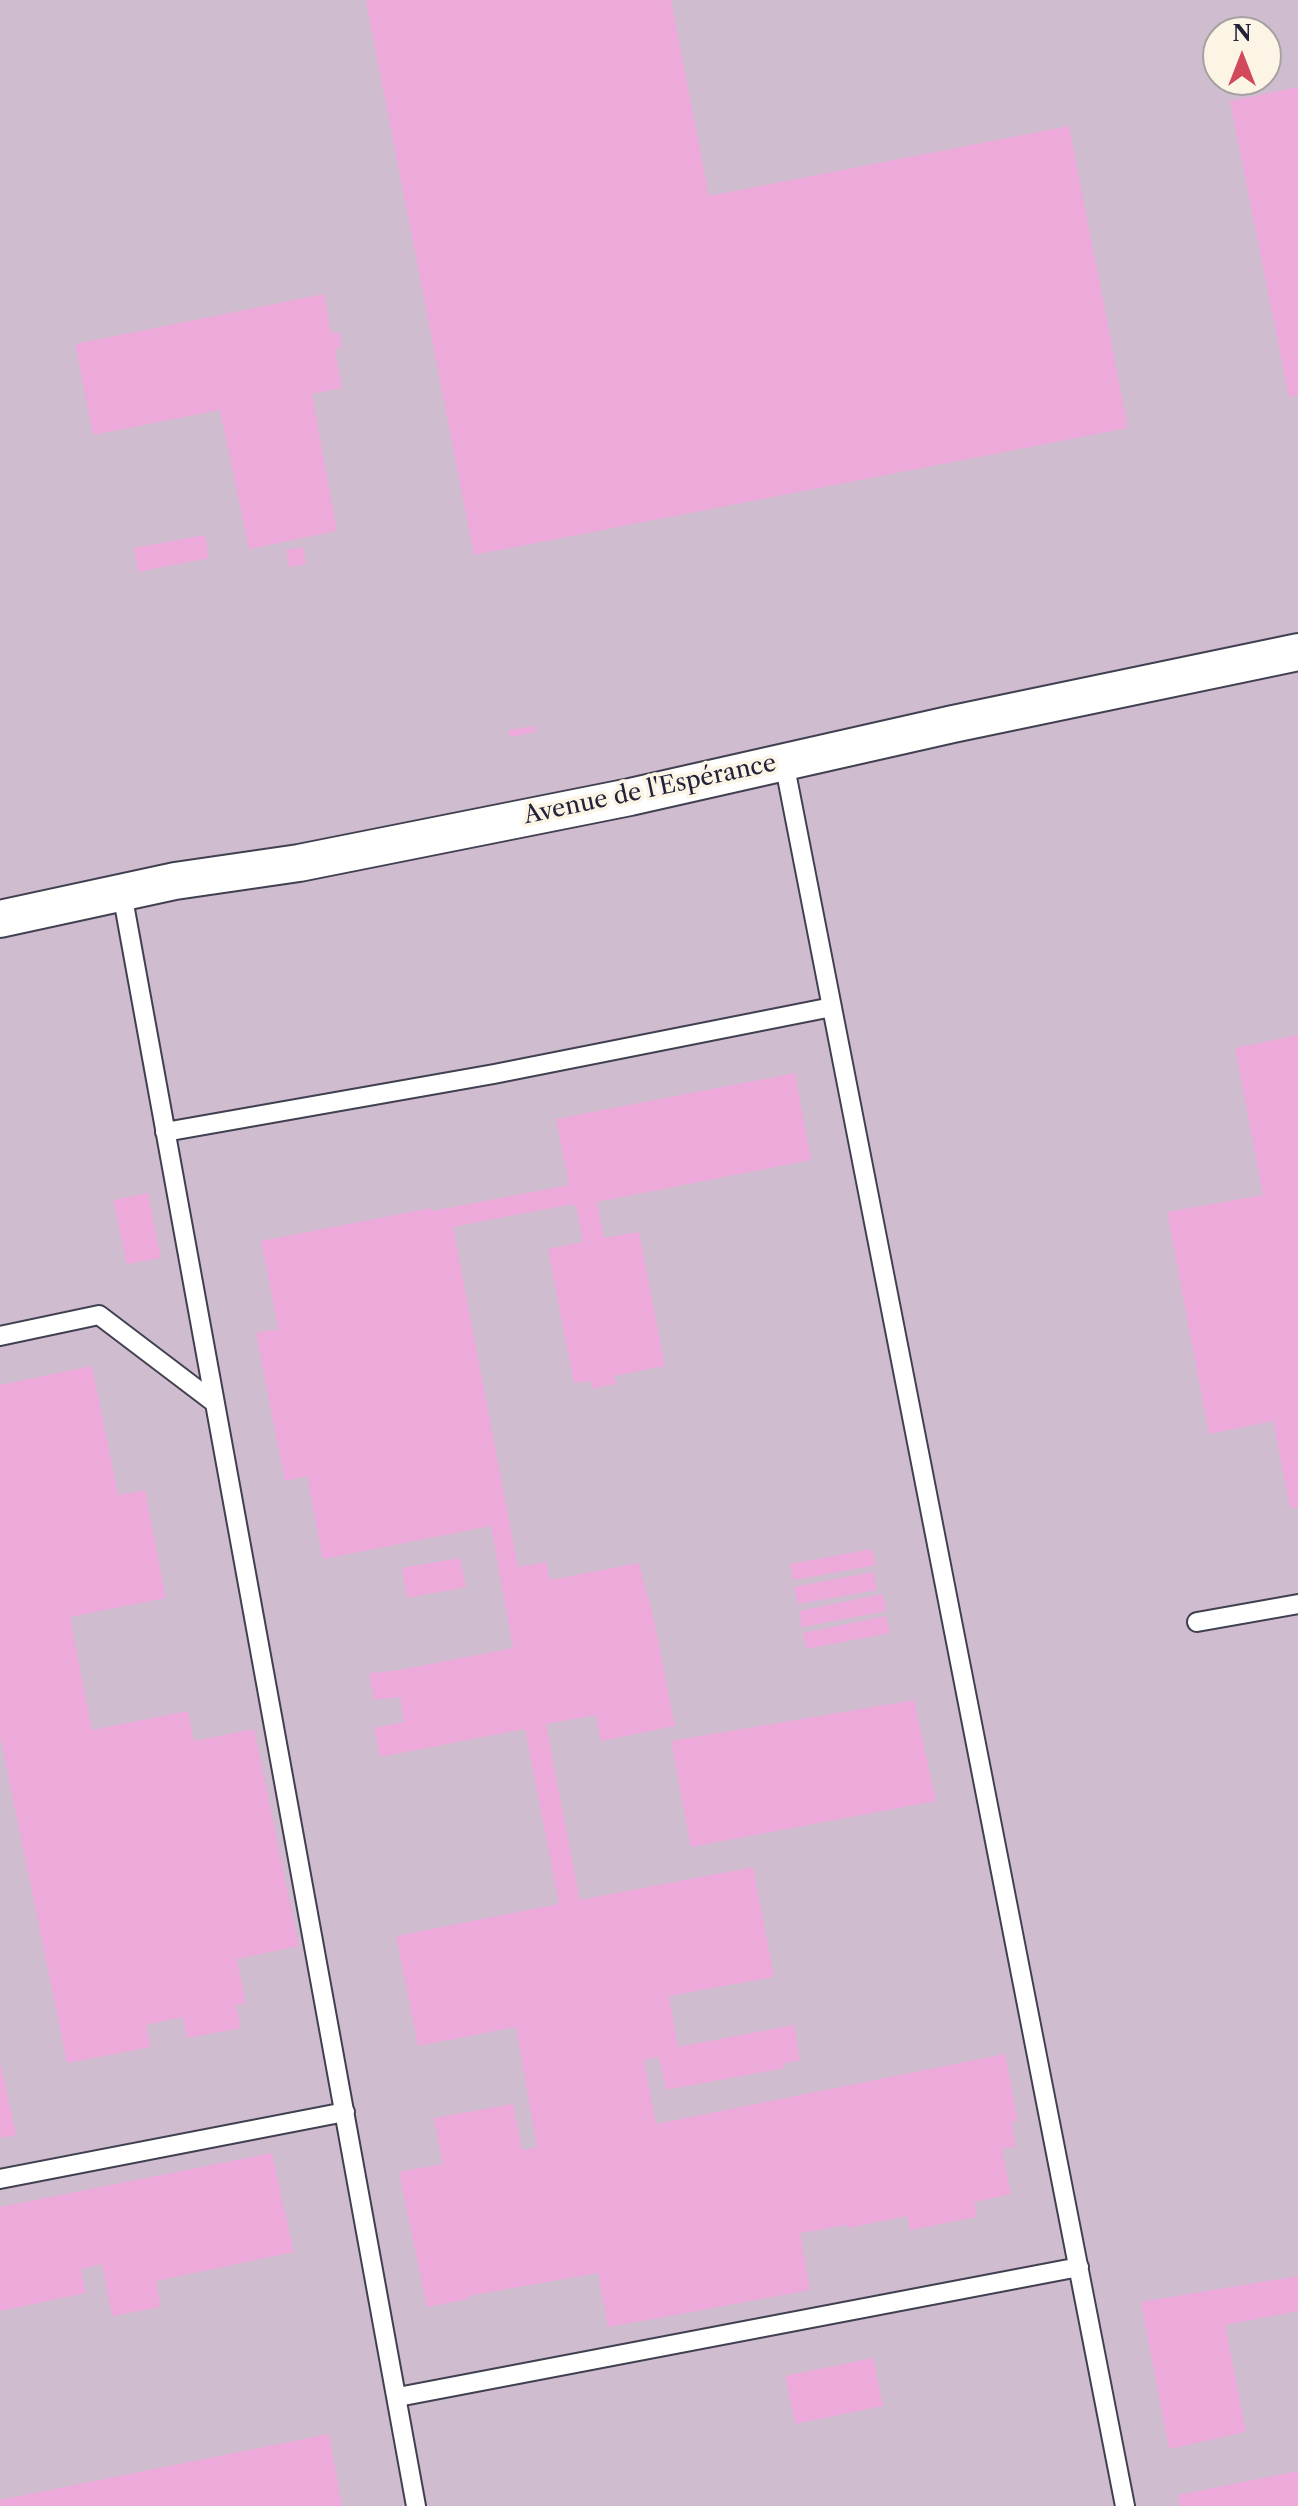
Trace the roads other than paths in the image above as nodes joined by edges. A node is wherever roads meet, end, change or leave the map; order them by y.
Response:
1 (1298, 652) edge
2 (784, 762) junction
3 (122, 893) junction
4 (0, 919) edge
5 (832, 1007) junction
6 (165, 1132) junction
7 (0, 1336) edge
8 (215, 1403) junction
9 (1298, 1604) edge
10 (1197, 1622) dead end
11 (345, 2112) junction
12 (0, 2179) edge
13 (1079, 2267) junction
14 (398, 2397) junction
15 (416, 2506) edge
16 (1125, 2506) edge

1 - 2 street, Avenue de l'Espérance
2 - 3 street, Avenue de l'Espérance
2 - 5 lane
3 - 4 street, Avenue de l'Espérance
3 - 6 lane
5 - 6 lane
5 - 13 lane
6 - 8 lane
7 - 8 lane
8 - 11 lane
9 - 10 lane
11 - 12 lane
11 - 14 lane
13 - 14 lane
13 - 16 lane
14 - 15 lane

